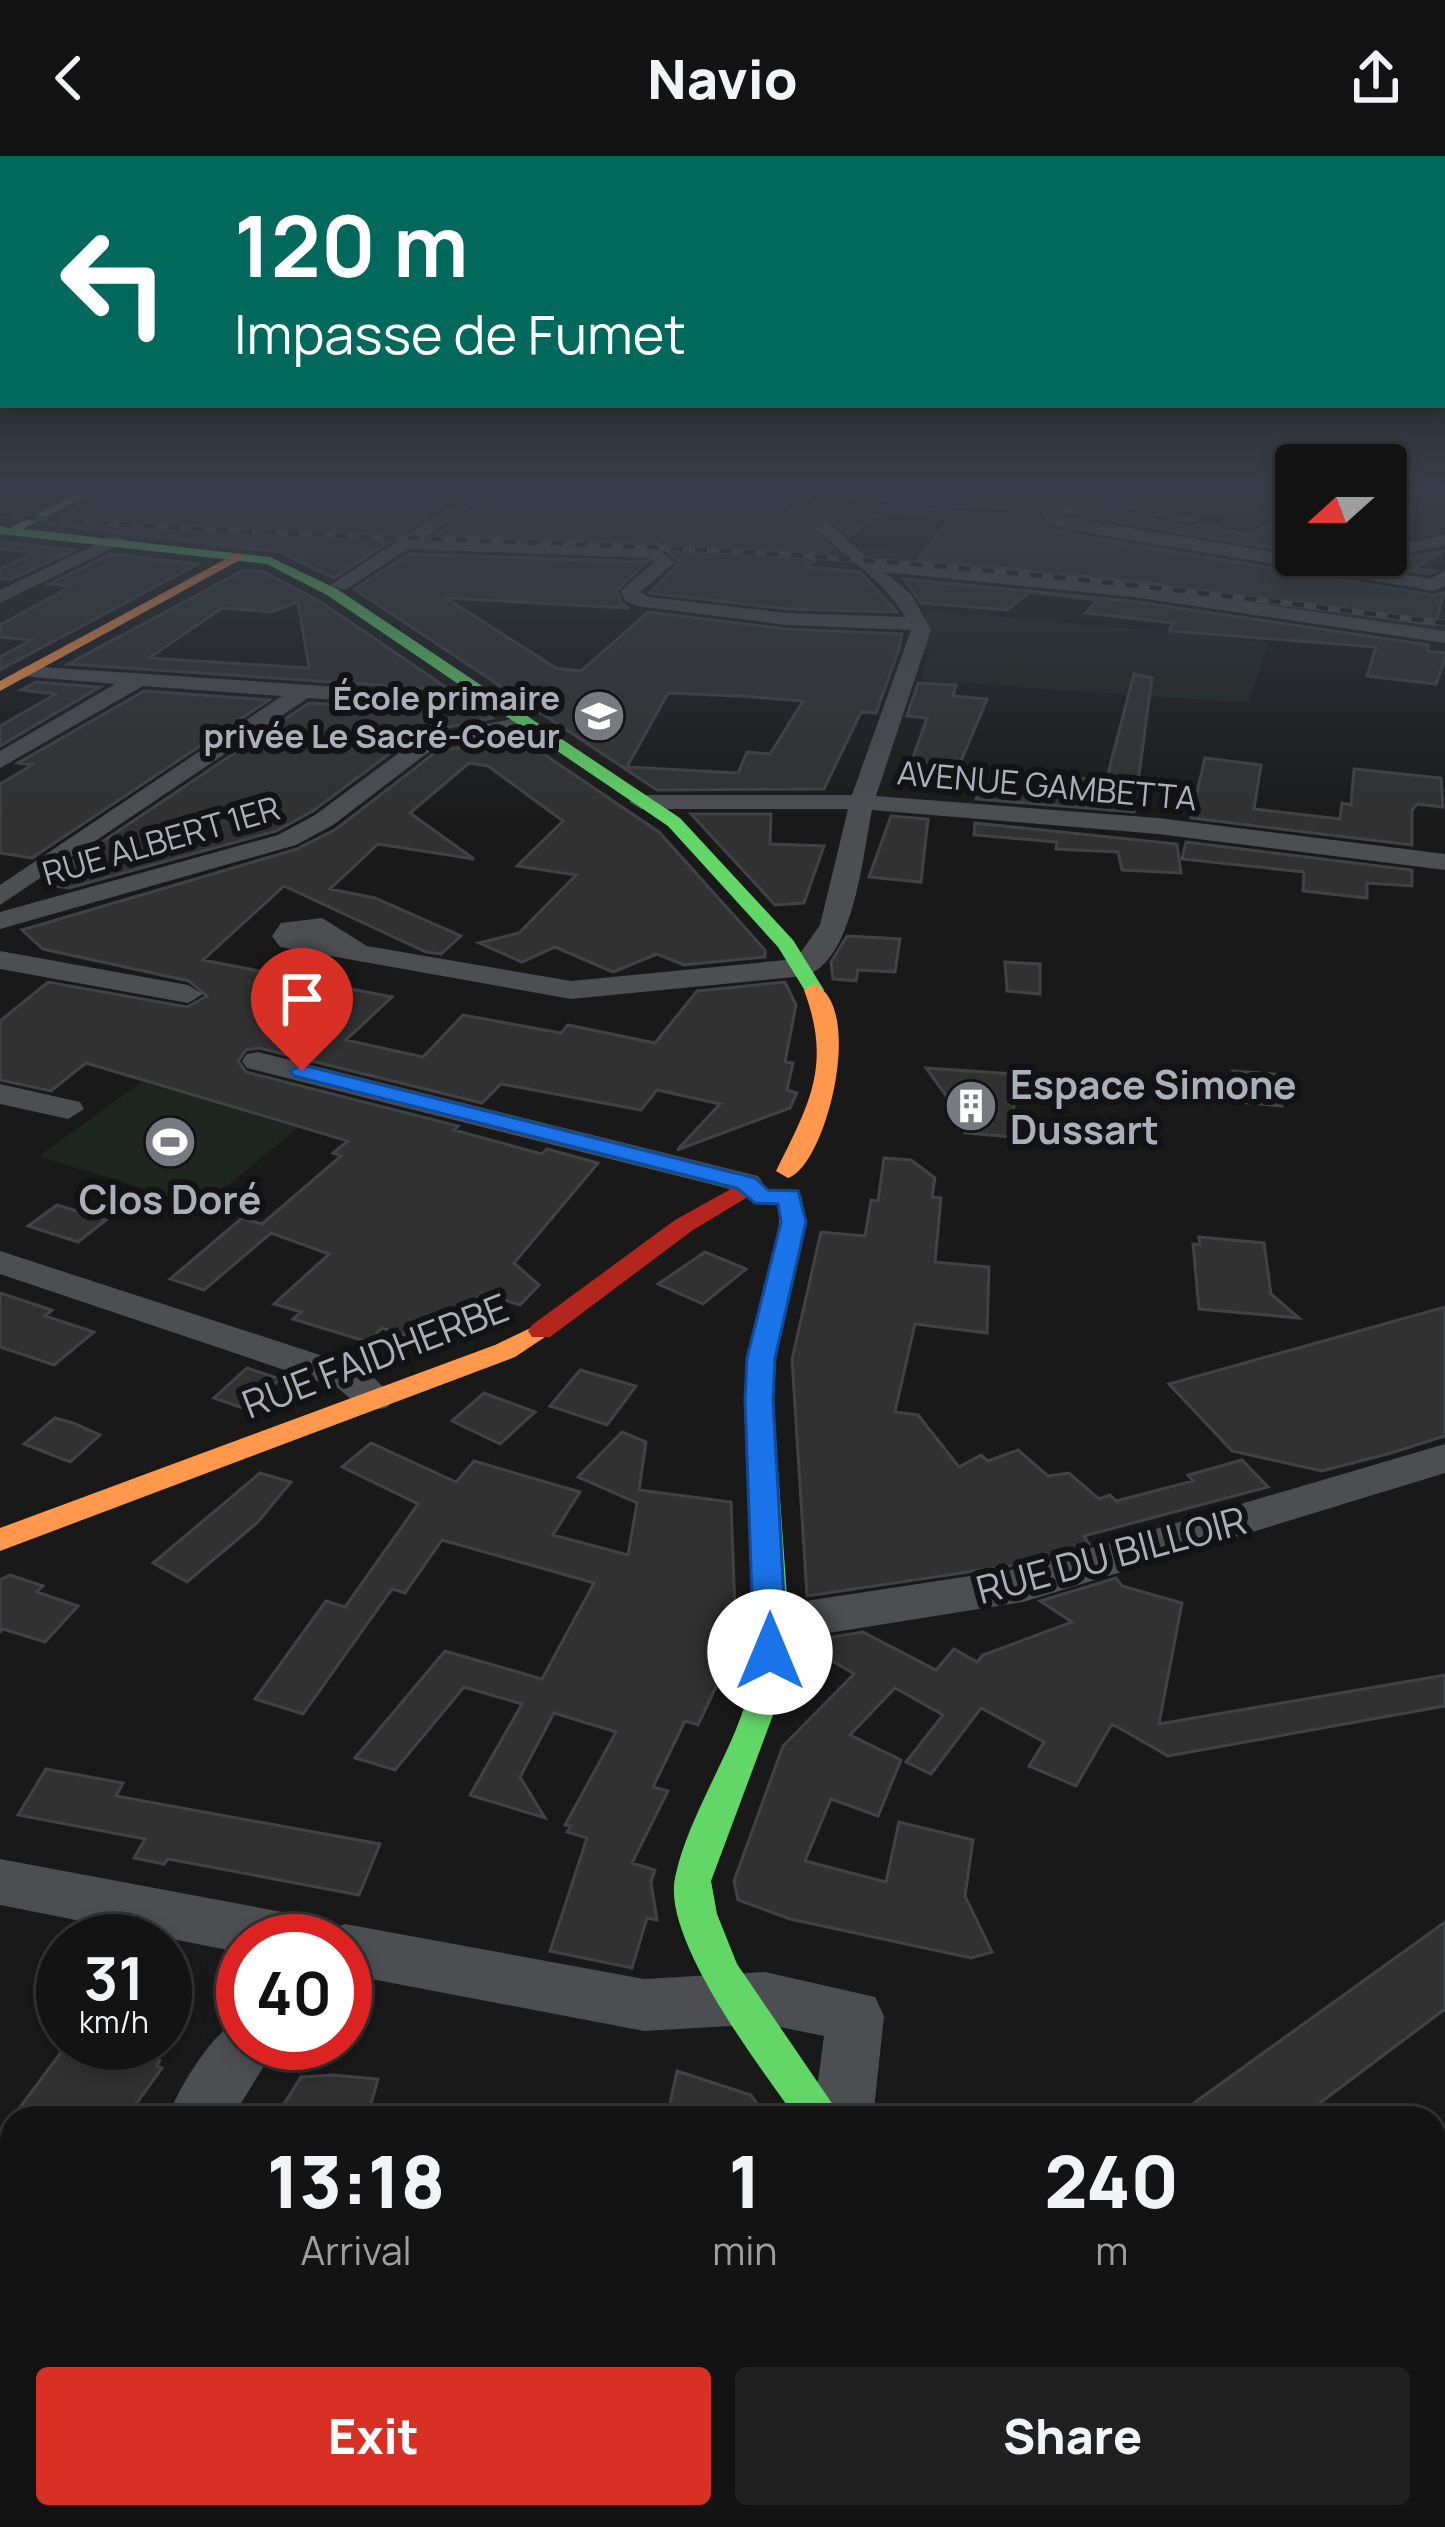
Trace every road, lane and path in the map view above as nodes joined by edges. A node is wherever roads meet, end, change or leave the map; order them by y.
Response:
1 (134, 604) edge
2 (356, 604) edge
3 (659, 604) edge
4 (908, 604) edge
5 (1213, 604) edge
6 (921, 624) junction
7 (1445, 637) edge
8 (14, 672) edge
9 (140, 679) junction
10 (0, 687) edge
11 (304, 690) junction
12 (492, 699) junction
13 (526, 723) junction
14 (0, 761) edge
15 (641, 802) junction
16 (862, 802) junction
17 (1445, 862) edge
18 (0, 897) edge
19 (0, 921) edge
20 (355, 950) dead end
21 (0, 960) edge
22 (804, 967) junction
23 (188, 994) dead end
24 (258, 1061) dead end
25 (0, 1094) edge
26 (68, 1109) dead end
27 (789, 1183) junction
28 (747, 1185) junction
29 (0, 1262) edge
30 (374, 1398) junction
31 (1445, 1458) edge
32 (0, 1540) edge
33 (772, 1624) junction
34 (0, 1882) edge
35 (216, 1924) edge
36 (372, 1954) edge
37 (741, 1999) junction
38 (230, 2070) edge
39 (205, 2106) edge
40 (813, 2106) edge
41 (844, 2106) edge

1 - 8 street
2 - 12 street
3 - 6 street
4 - 6 street
5 - 7 street
6 - 16 street
8 - 9 street
8 - 10 street
9 - 11 street
9 - 14 street
11 - 12 street
11 - 18 street
12 - 13 street
13 - 15 street
13 - 19 street, RUE ALBERT 1ER
15 - 16 street, AVENUE GAMBETTA
15 - 22 street
16 - 17 street, AVENUE GAMBETTA
16 - 22 street
20 - 22 street
21 - 23 street
22 - 27 street
24 - 28 street
25 - 26 street
27 - 28 street
27 - 33 street
28 - 30 street, RUE FAIDHERBE
29 - 30 street
30 - 32 street, RUE FAIDHERBE
31 - 33 street, RUE DU BILLOIR
33 - 37 street
34 - 35 street
36 - 37 street
37 - 40 street
37 - 41 street
38 - 39 street

